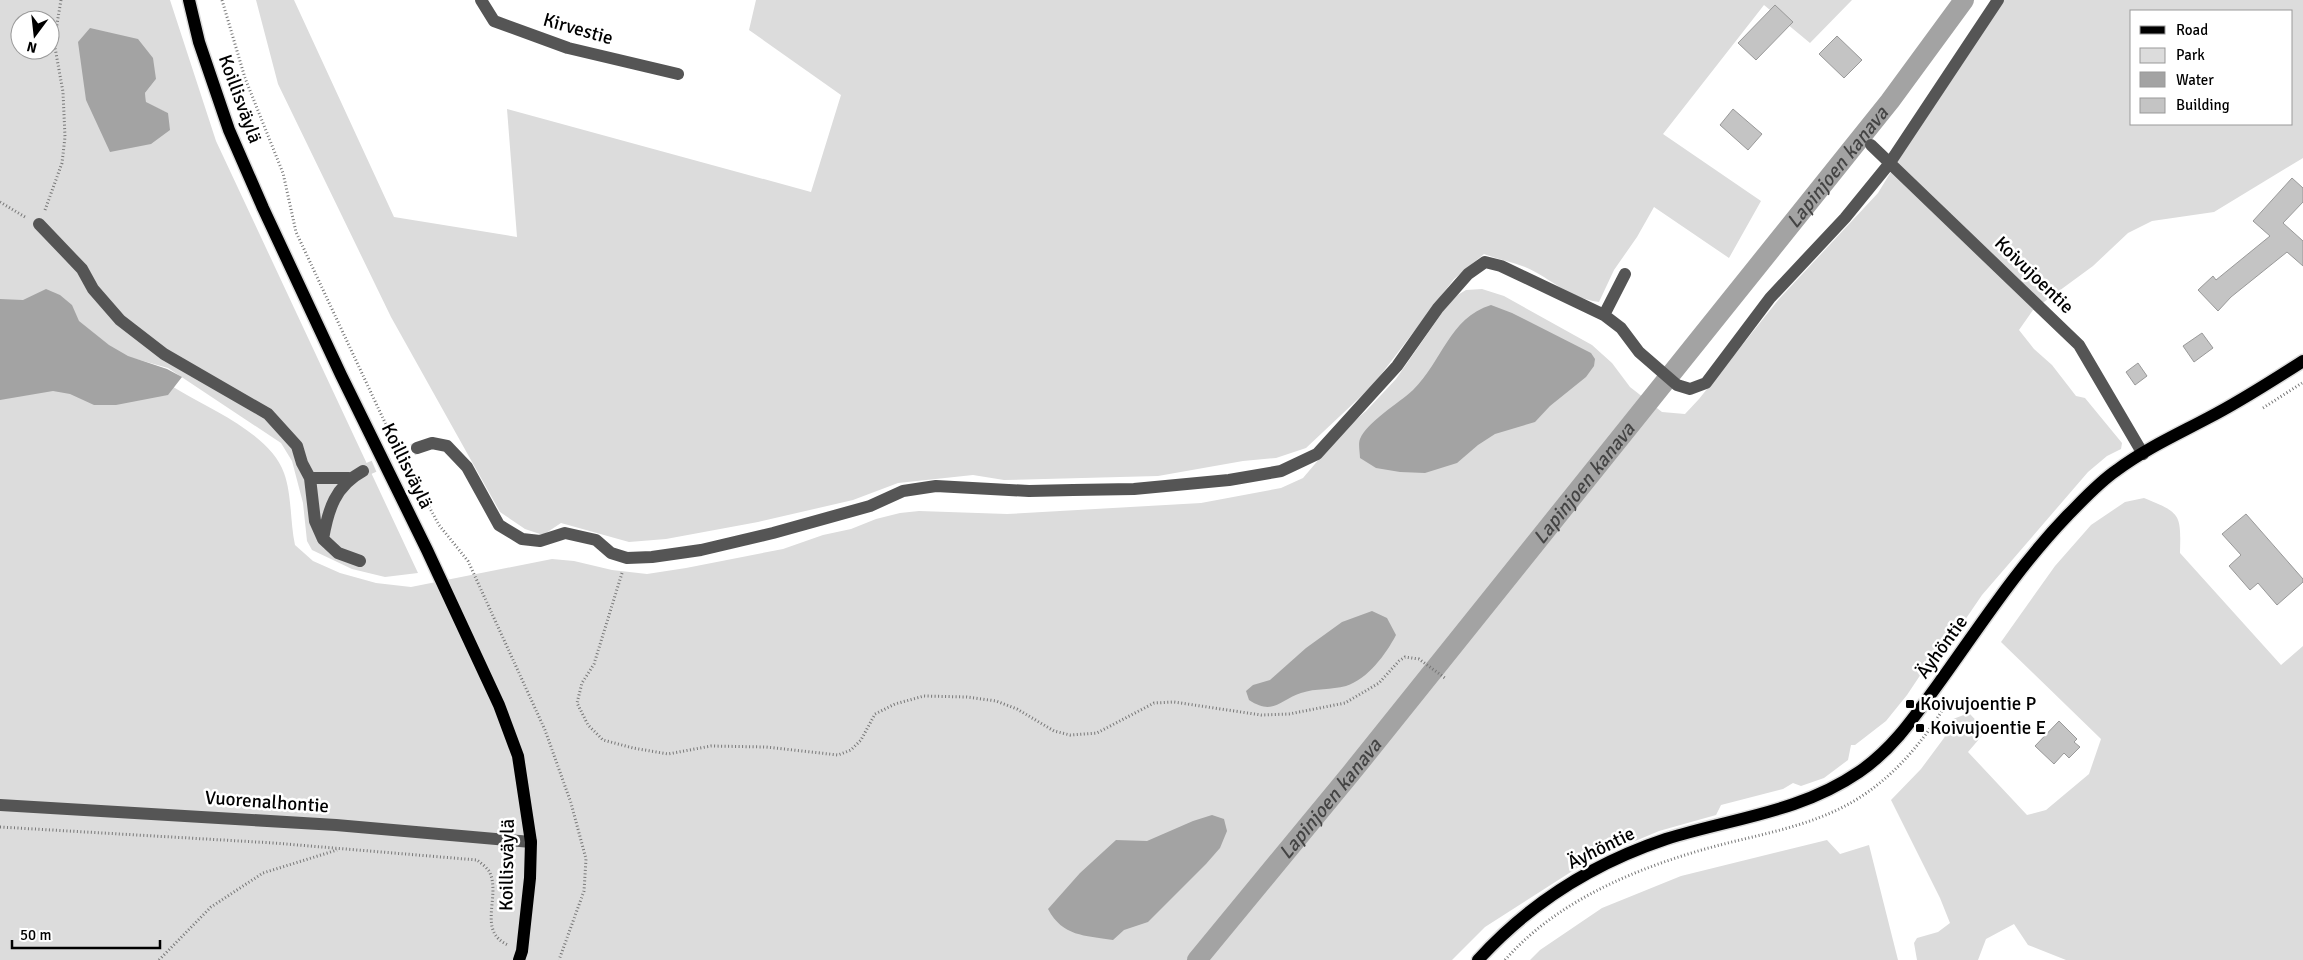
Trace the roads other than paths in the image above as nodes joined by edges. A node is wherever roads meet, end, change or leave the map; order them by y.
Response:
1 (189, 0) edge
2 (481, 0) edge
3 (1998, 0) edge
4 (678, 74) dead end
5 (1871, 145) dead end
6 (1889, 164) junction
7 (39, 224) road end
8 (1625, 274) dead end
9 (1604, 315) junction
10 (2303, 361) edge
11 (417, 448) tunnel mouth
12 (2143, 454) junction
13 (362, 471) tunnel mouth
14 (310, 478) junction
15 (349, 478) junction
16 (323, 539) junction
17 (360, 561) dead end
18 (0, 805) edge
19 (531, 842) junction
20 (520, 956) edge
21 (1478, 960) edge

1 - 19 main road, Koillisväylä
2 - 4 street, Kirvestie
3 - 6 street
5 - 6 street, Koivujoentie
6 - 9 street
6 - 12 street, Koivujoentie
7 - 14 street
8 - 9 street
9 - 11 street
10 - 12 main road, Äyhöntie
12 - 21 main road, Äyhöntie
13 - 15 street
14 - 15 street
14 - 16 street
15 - 16 street
16 - 17 street
18 - 19 street, Vuorenalhontie
19 - 20 main road, Koillisväylä

